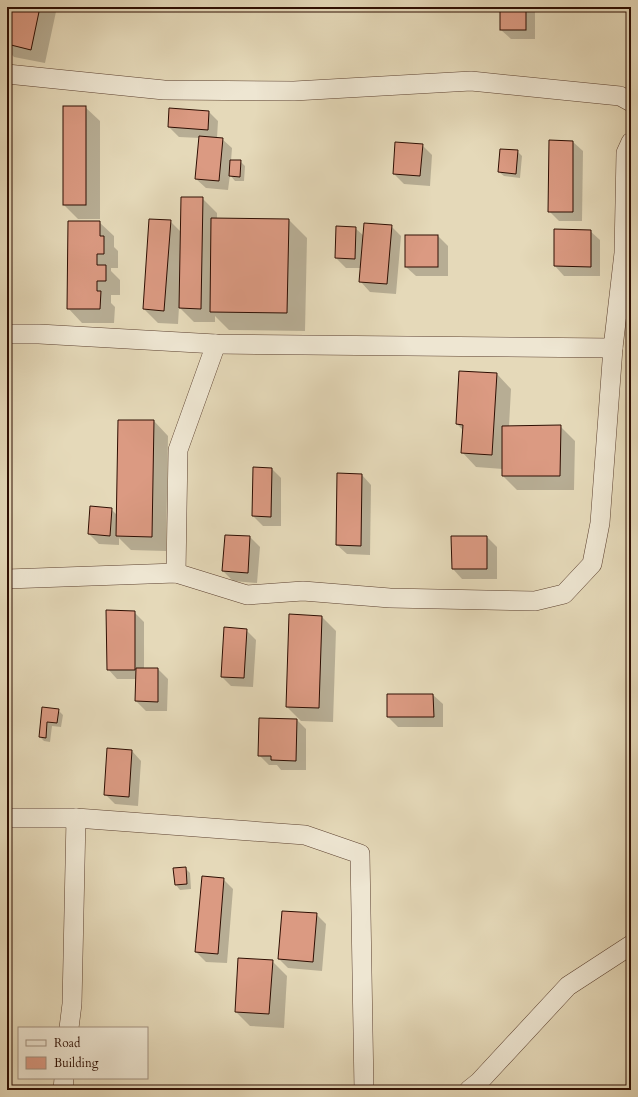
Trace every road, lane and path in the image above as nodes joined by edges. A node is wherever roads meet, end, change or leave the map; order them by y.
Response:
1 (7, 74) edge
2 (631, 102) edge
3 (631, 142) edge
4 (7, 334) edge
5 (216, 344) junction
6 (613, 348) junction
7 (176, 573) junction
8 (7, 579) edge
9 (7, 818) edge
10 (76, 818) junction
11 (631, 945) edge
12 (69, 1027) edge
13 (64, 1079) edge
14 (478, 1087) edge
15 (63, 1090) edge
16 (364, 1090) edge

1 - 2 street
3 - 6 street
4 - 5 street
5 - 6 street
5 - 7 street
6 - 7 street
7 - 8 street
9 - 10 street
10 - 12 street
10 - 16 street
11 - 14 street
13 - 15 street

